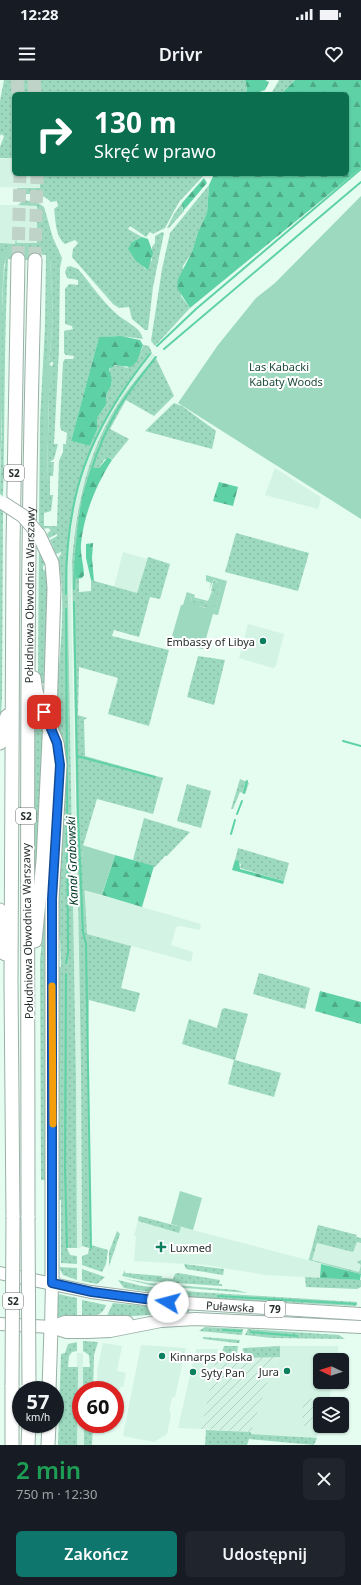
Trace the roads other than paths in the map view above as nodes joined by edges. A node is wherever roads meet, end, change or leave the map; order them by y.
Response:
1 (18, 259) tunnel mouth
2 (35, 260) tunnel mouth
3 (2, 502) edge
4 (28, 651) junction
5 (12, 689) junction
6 (0, 743) edge
7 (0, 910) edge
8 (28, 980) junction
9 (11, 982) junction
10 (0, 1273) edge
11 (52, 1283) junction
12 (361, 1314) edge
13 (0, 1324) edge
14 (51, 1327) junction
15 (361, 1327) edge
16 (29, 1381) edge
17 (49, 1381) edge
18 (29, 1433) edge
19 (48, 1433) edge
20 (12, 1445) edge
21 (28, 1445) edge
22 (48, 1445) edge

1 - 5 highway, Południowa Obwodnica Warszawy / S2
2 - 4 highway, Południowa Obwodnica Warszawy / S2
3 - 8 highway, bridge
4 - 8 highway, Południowa Obwodnica Warszawy / S2
4 - 11 highway
5 - 6 highway
5 - 9 highway, Południowa Obwodnica Warszawy / S2
7 - 9 highway
8 - 16 highway, Południowa Obwodnica Warszawy / S2, bridge
9 - 20 highway, Południowa Obwodnica Warszawy / S2, bridge
10 - 11 main road, 79
11 - 12 main road, Puławska / 79
11 - 14 main road
13 - 14 main road, Puławska
14 - 15 main road, Puławska / 79
14 - 17 highway
18 - 21 highway
19 - 22 highway

